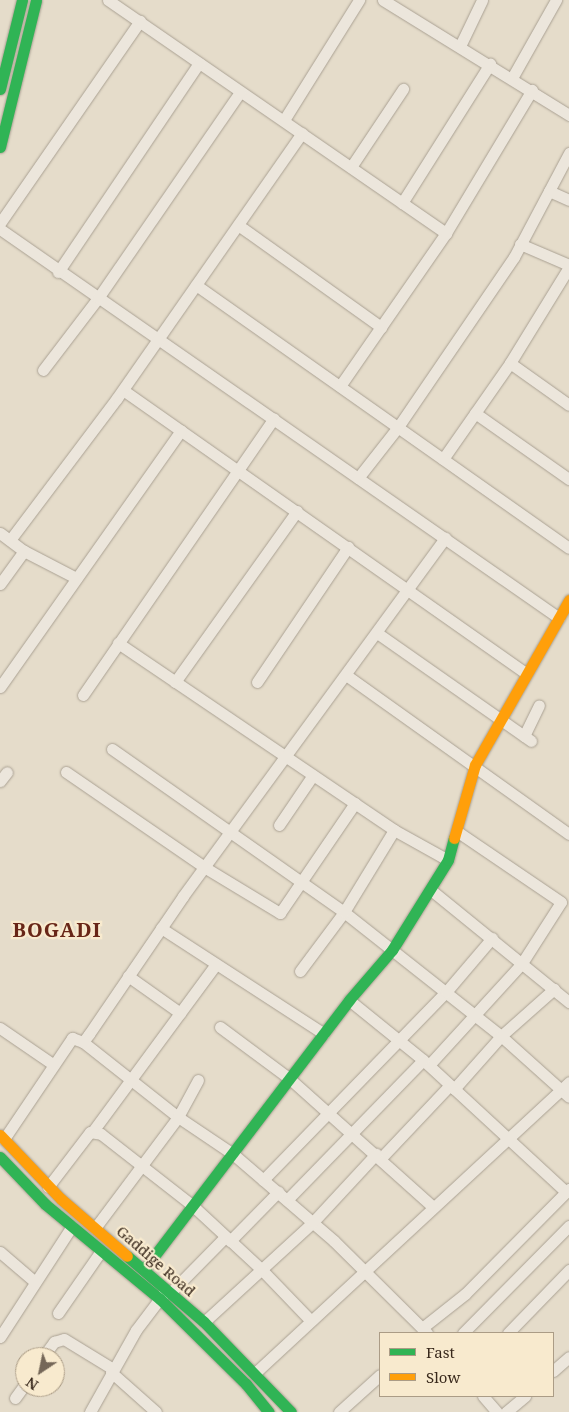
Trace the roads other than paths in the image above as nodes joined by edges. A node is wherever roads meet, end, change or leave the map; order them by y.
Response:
1 (22, 0) edge
2 (36, 0) edge
3 (108, 0) edge
4 (359, 0) edge
5 (383, 0) edge
6 (482, 0) edge
7 (556, 0) edge
8 (140, 21) junction
9 (460, 46) junction
10 (199, 63) junction
11 (490, 64) junction
12 (512, 78) junction
13 (0, 89) edge
14 (403, 89) dead end
15 (532, 90) junction
16 (240, 92) junction
17 (569, 115) edge
18 (284, 120) junction
19 (302, 133) junction
20 (0, 147) edge
21 (569, 153) edge
22 (351, 167) junction
23 (549, 191) junction
24 (569, 200) edge
25 (402, 203) junction
26 (0, 223) edge
27 (238, 225) junction
28 (0, 229) edge
29 (446, 233) junction
30 (520, 244) junction
31 (569, 266) edge
32 (58, 272) junction
33 (196, 285) junction
34 (98, 298) junction
35 (381, 327) junction
36 (159, 339) junction
37 (510, 363) junction
38 (43, 370) dead end
39 (340, 386) junction
40 (123, 390) junction
41 (569, 405) edge
42 (475, 413) junction
43 (274, 418) junction
44 (398, 427) junction
45 (181, 430) junction
46 (443, 459) junction
47 (238, 469) junction
48 (358, 478) junction
49 (569, 479) edge
50 (297, 511) junction
51 (5, 536) edge
52 (445, 538) junction
53 (348, 547) junction
54 (569, 548) edge
55 (24, 551) junction
56 (76, 578) junction
57 (0, 584) edge
58 (409, 590) junction
59 (569, 600) edge
60 (559, 618) junction
61 (377, 633) junction
62 (118, 643) junction
63 (526, 673) junction
64 (346, 675) junction
65 (175, 682) junction
66 (257, 682) dead end
67 (0, 687) edge
68 (83, 695) dead end
69 (539, 705) dead end
70 (500, 720) junction
71 (112, 748) dead end
72 (287, 757) junction
73 (476, 765) junction
74 (66, 772) dead end
75 (314, 775) junction
76 (355, 803) junction
77 (279, 825) dead end
78 (394, 830) junction
79 (231, 831) junction
80 (458, 832) junction
81 (569, 834) edge
82 (448, 860) junction
83 (204, 868) junction
84 (303, 883) junction
85 (431, 890) junction
86 (344, 912) junction
87 (161, 928) junction
88 (492, 938) junction
89 (392, 950) junction
90 (522, 963) junction
91 (216, 964) junction
92 (300, 971) dead end
93 (128, 976) junction
94 (554, 989) junction
95 (446, 992) junction
96 (349, 1000) junction
97 (569, 1002) edge
98 (180, 1013) junction
99 (475, 1015) junction
100 (220, 1027) dead end
101 (0, 1028) edge
102 (324, 1034) junction
103 (501, 1036) junction
104 (400, 1040) junction
105 (83, 1042) junction
106 (426, 1062) junction
107 (54, 1065) junction
108 (290, 1079) junction
109 (131, 1080) junction
110 (198, 1080) dead end
111 (452, 1087) junction
112 (566, 1089) edge
113 (328, 1111) junction
114 (178, 1117) junction
115 (93, 1131) junction
116 (353, 1133) junction
117 (2, 1137) edge
118 (507, 1138) junction
119 (233, 1154) junction
120 (378, 1156) junction
121 (0, 1157) edge
122 (144, 1166) junction
123 (263, 1180) junction
124 (48, 1187) junction
125 (567, 1191) edge
126 (278, 1192) junction
127 (287, 1200) junction
128 (193, 1206) junction
129 (432, 1206) junction
130 (313, 1222) junction
131 (72, 1226) junction
132 (569, 1226) edge
133 (95, 1228) junction
134 (227, 1239) junction
135 (101, 1251) junction
136 (0, 1252) edge
137 (145, 1268) junction
138 (261, 1269) junction
139 (364, 1269) junction
140 (569, 1270) edge
141 (35, 1282) junction
142 (169, 1290) junction
143 (160, 1299) junction
144 (58, 1313) dead end
145 (0, 1314) edge
146 (310, 1320) junction
147 (10, 1322) junction
148 (204, 1322) junction
149 (424, 1331) edge
150 (464, 1332) edge
151 (509, 1332) edge
152 (0, 1337) edge
153 (50, 1347) edge
154 (569, 1357) edge
155 (112, 1370) junction
156 (554, 1370) edge
157 (255, 1373) junction
158 (379, 1376) edge
159 (483, 1397) edge
160 (524, 1397) edge
161 (90, 1412) edge
162 (156, 1412) edge
163 (269, 1412) edge
164 (291, 1412) edge
165 (339, 1412) edge
166 (497, 1412) edge
167 (506, 1412) edge

1 - 13 main road
2 - 20 main road
3 - 8 street
4 - 18 street
5 - 9 street
6 - 9 street
7 - 12 street
8 - 10 street
8 - 26 street
9 - 11 street
10 - 16 street
10 - 32 street
11 - 12 street
11 - 25 street
12 - 15 street
14 - 22 street
15 - 17 street
15 - 29 street
16 - 18 street
16 - 34 street
18 - 19 street
19 - 22 street
19 - 27 street
21 - 23 street
22 - 25 street
23 - 24 street
23 - 30 street
25 - 29 street
27 - 33 street
27 - 35 street
28 - 32 street
29 - 35 street
30 - 31 street
30 - 44 street
31 - 37 street
32 - 34 street
33 - 36 street
33 - 39 street
34 - 36 street
34 - 38 street
35 - 39 street
36 - 40 street
36 - 43 street
37 - 41 street
37 - 42 street
39 - 44 street
40 - 45 street
40 - 51 street
42 - 46 street
42 - 49 street
43 - 47 street
43 - 48 street
44 - 46 street
44 - 48 street
45 - 47 street
45 - 56 street
46 - 54 street
47 - 50 street
47 - 62 street
48 - 52 street
50 - 53 street
50 - 65 street
51 - 55 street
52 - 58 street
52 - 60 street
53 - 58 street
53 - 66 street
55 - 56 street
55 - 57 street
56 - 67 street
58 - 61 street
58 - 63 street
59 - 60 main road
60 - 63 main road
61 - 64 street
61 - 70 street
62 - 65 street
62 - 68 street
63 - 70 main road
64 - 72 street
64 - 73 street
65 - 72 street
69 - 70 street
70 - 73 main road
71 - 79 street
72 - 75 street
72 - 79 street
73 - 80 main road
73 - 81 street
74 - 83 street
75 - 76 street
75 - 77 street
76 - 78 street
76 - 84 street
78 - 82 street
78 - 86 street
79 - 83 street
79 - 84 street
80 - 82 main road
80 - 90 street
82 - 85 main road
83 - 84 street
83 - 87 street
84 - 86 street
85 - 88 street
85 - 89 main road
86 - 89 street
86 - 92 street
87 - 91 street
87 - 93 street
88 - 90 street
88 - 95 street
89 - 95 street
89 - 96 main road
90 - 94 street
90 - 99 street
91 - 98 street
91 - 102 street
93 - 98 street
93 - 105 street
94 - 97 street
94 - 103 street
95 - 99 street
95 - 104 street
96 - 102 main road
96 - 104 street
98 - 109 street
99 - 103 street
99 - 106 street
100 - 108 street
101 - 107 street
102 - 108 main road
103 - 111 street
103 - 112 street
104 - 106 street
104 - 113 street
105 - 107 street
105 - 109 street
106 - 111 street
106 - 116 street
107 - 117 street
108 - 113 street
108 - 119 main road
109 - 114 street
109 - 115 street
110 - 114 street
111 - 118 street
111 - 120 street
112 - 118 street
113 - 116 street
113 - 123 street
114 - 119 street
114 - 122 street
115 - 122 street
115 - 124 street
116 - 120 street
116 - 127 street
117 - 124 main road, Gaddige Road
118 - 125 street
118 - 129 street
119 - 123 street
119 - 128 main road
120 - 129 street
120 - 130 street
121 - 131 main road, Gaddige Road
122 - 128 street
122 - 133 street
123 - 126 street
124 - 133 main road, Gaddige Road
125 - 149 street
126 - 127 street
126 - 134 street
127 - 130 street
128 - 134 street
128 - 137 main road
129 - 139 street
130 - 138 street
130 - 139 street
131 - 135 main road, Gaddige Road
131 - 141 street
132 - 150 street
133 - 137 main road, Gaddige Road
134 - 138 street
134 - 142 street
135 - 143 main road, Gaddige Road
135 - 144 street
136 - 141 street
137 - 142 main road, Gaddige Road
138 - 146 street
138 - 148 street
139 - 146 street
139 - 149 street
140 - 151 street
141 - 147 street
142 - 143 street
142 - 148 main road, Gaddige Road
143 - 155 street
143 - 163 main road, Gaddige Road
145 - 147 street
146 - 157 street
147 - 152 street
148 - 157 main road, Gaddige Road
153 - 155 street
154 - 156 street
155 - 161 street
155 - 162 street
157 - 164 main road, Gaddige Road
158 - 165 street
159 - 166 street
160 - 167 street

